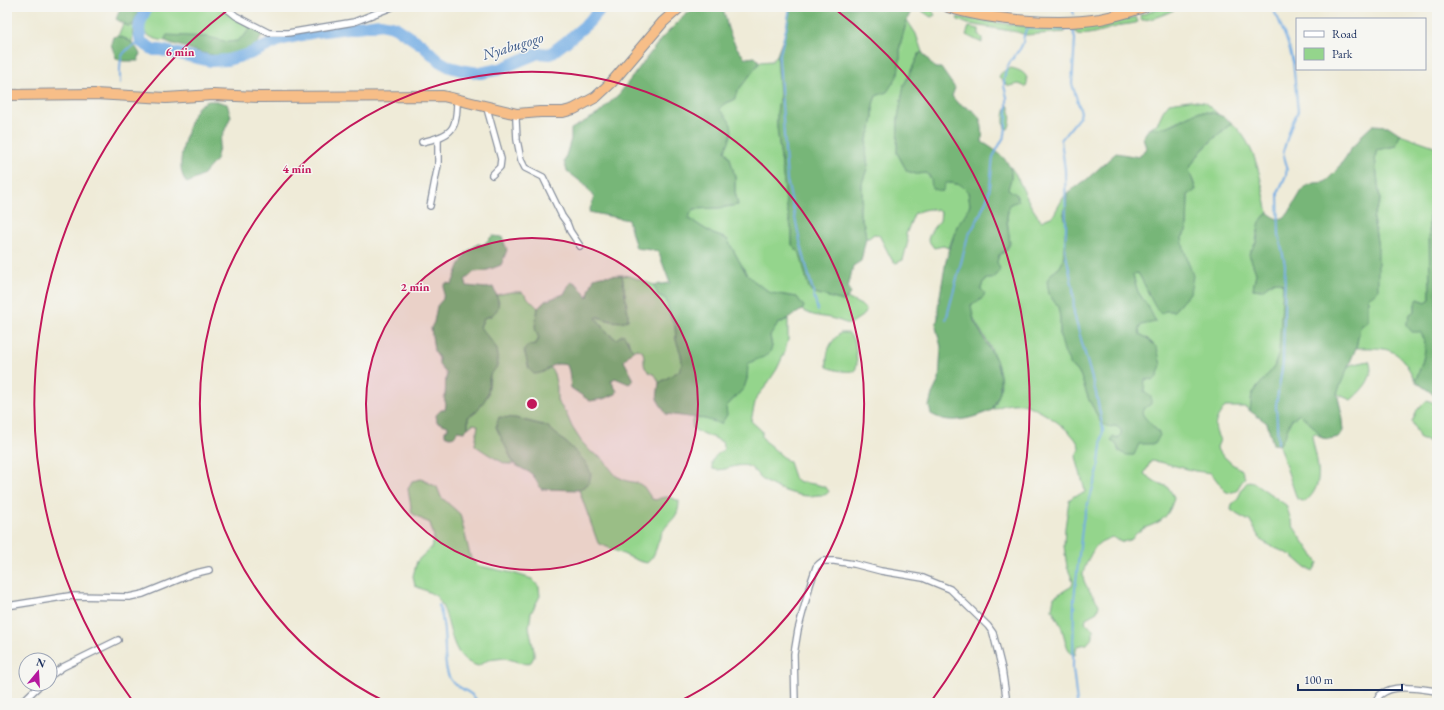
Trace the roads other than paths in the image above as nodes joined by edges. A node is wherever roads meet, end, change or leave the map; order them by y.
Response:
1 (225, 7) edge
2 (392, 7) edge
3 (680, 7) edge
4 (948, 7) edge
5 (1144, 7) edge
6 (7, 95) edge
7 (457, 99) junction
8 (486, 105) junction
9 (517, 114) junction
10 (438, 138) junction
11 (422, 142) dead end
12 (492, 176) dead end
13 (430, 206) dead end
14 (580, 246) dead end
15 (209, 570) dead end
16 (7, 606) edge
17 (118, 640) dead end
18 (58, 670) edge
19 (1437, 691) edge
20 (33, 692) edge
21 (21, 703) edge
22 (795, 703) edge
23 (1006, 703) edge
24 (1374, 703) edge

1 - 2 street
3 - 9 highway
4 - 5 highway
6 - 7 highway
7 - 8 highway
7 - 10 street
8 - 9 highway
8 - 12 street
9 - 14 street
10 - 11 street
10 - 13 street
15 - 16 street
17 - 18 street
19 - 24 street
20 - 21 street
22 - 23 street

